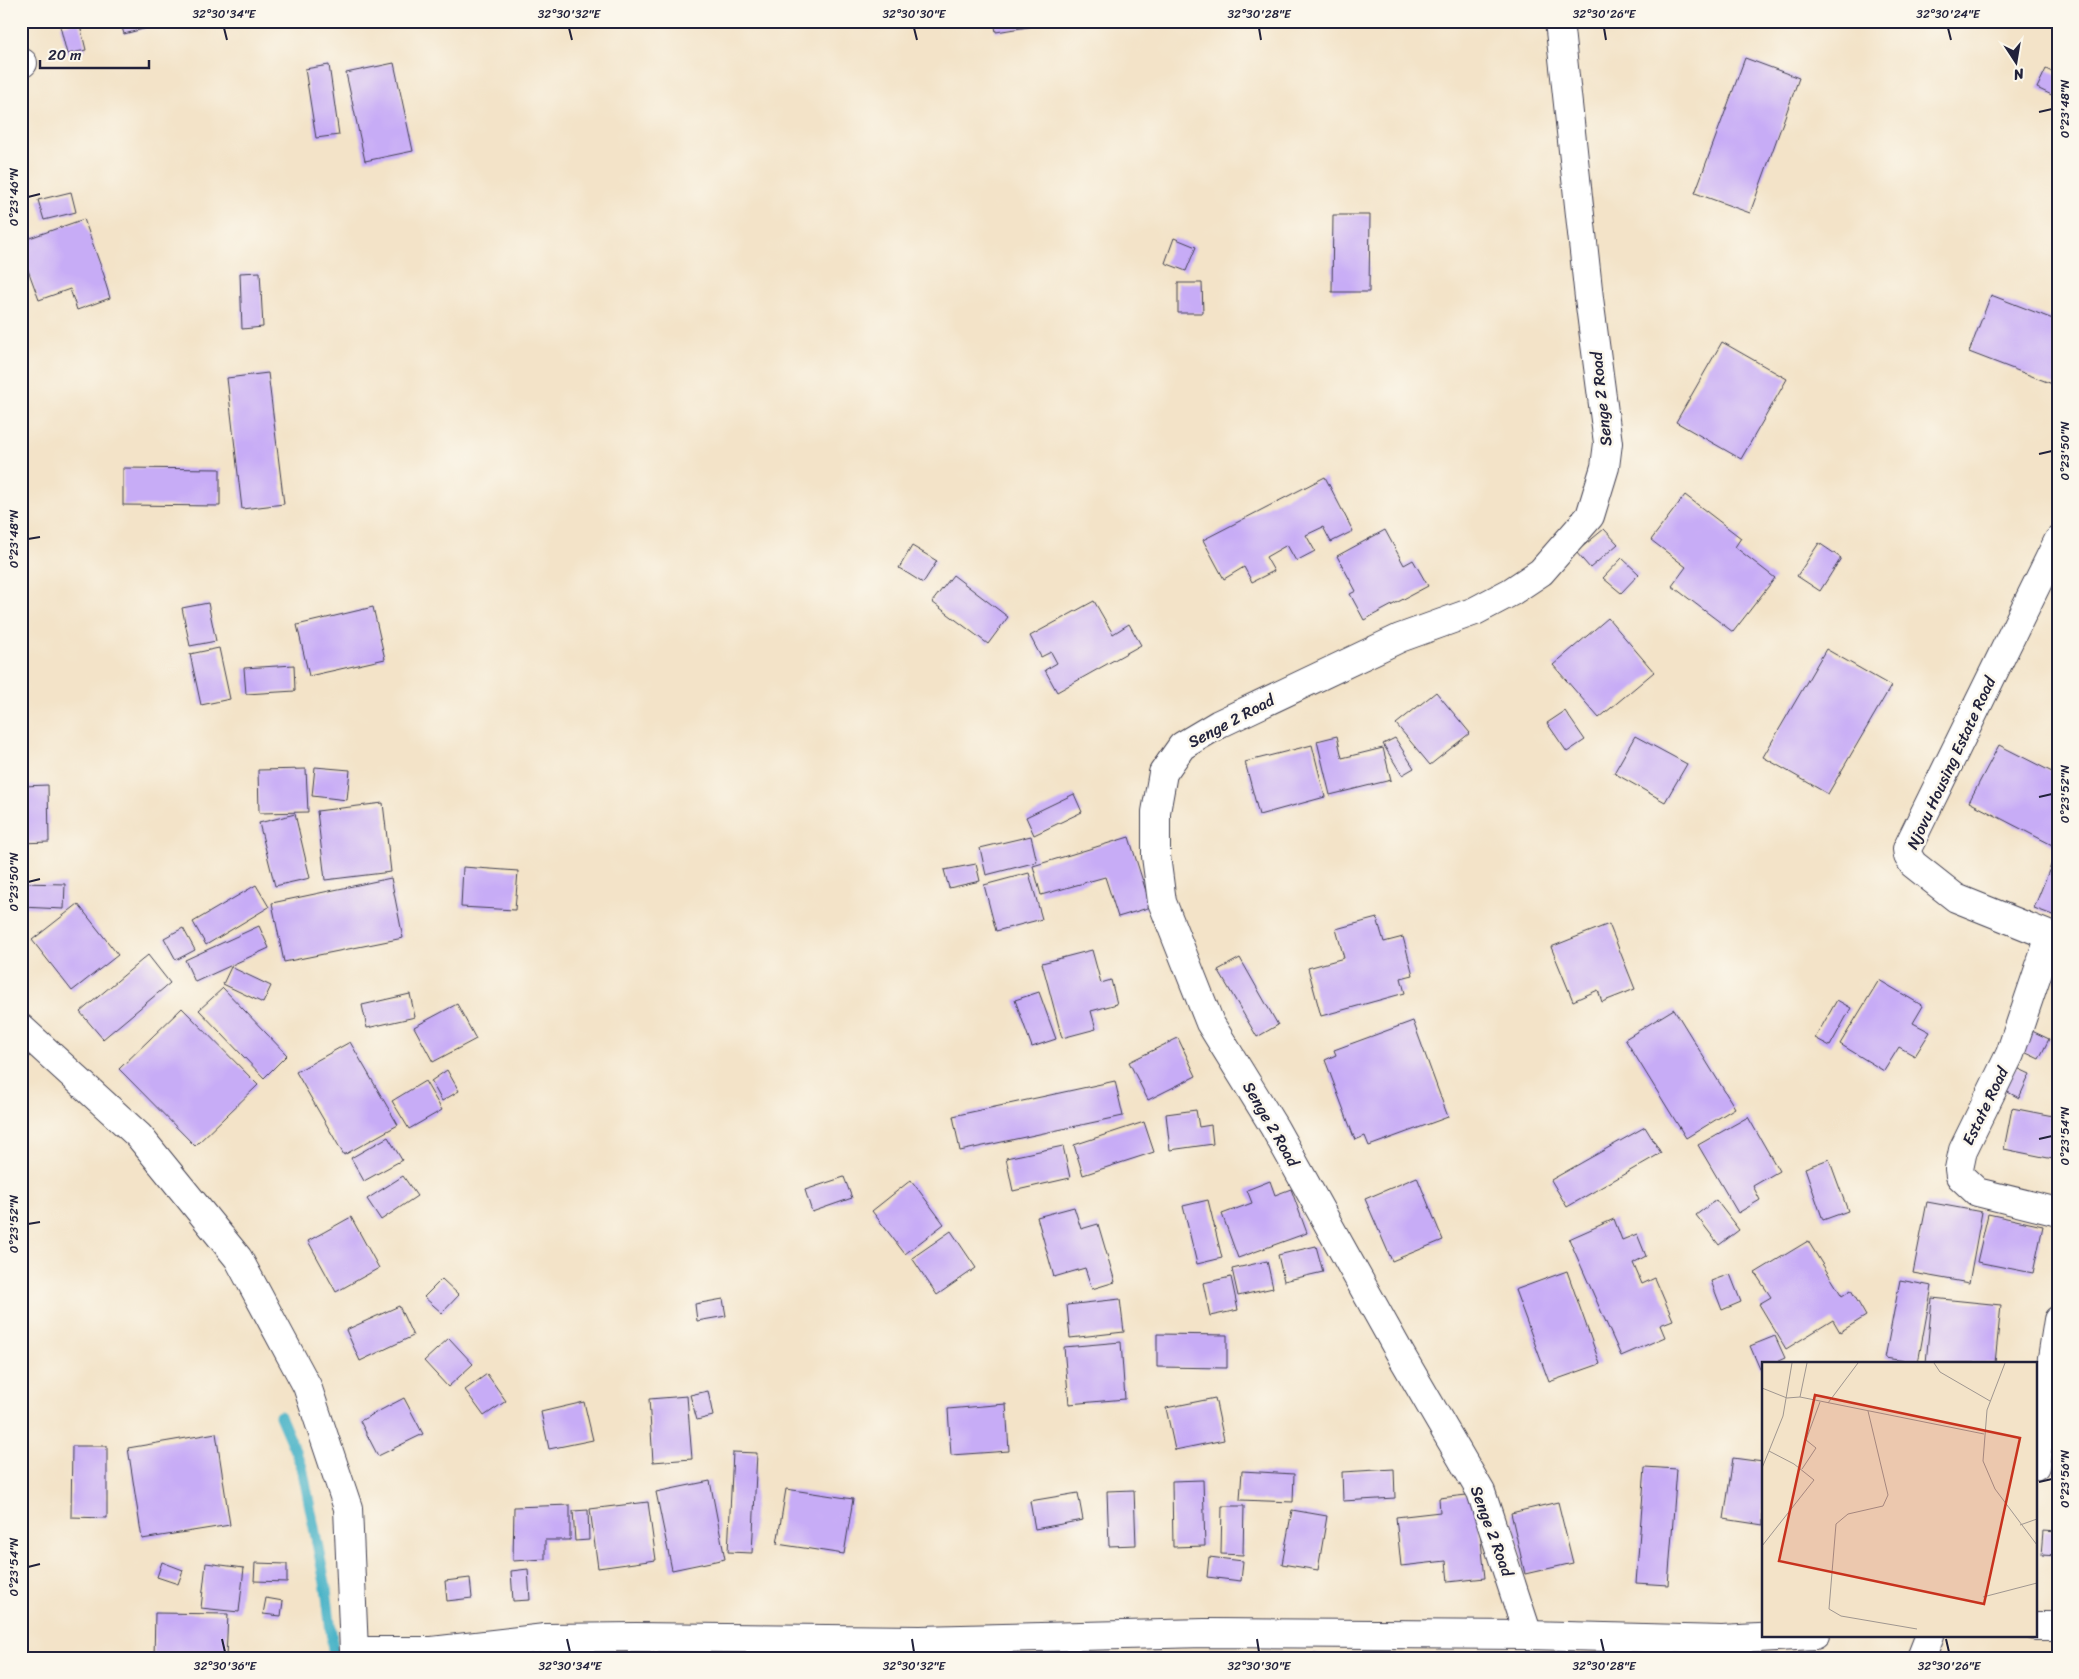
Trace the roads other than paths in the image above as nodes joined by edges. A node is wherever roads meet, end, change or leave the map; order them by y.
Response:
1 (1559, 21) edge
2 (2058, 540) edge
3 (2054, 938) edge
4 (21, 1028) edge
5 (2058, 1212) edge
6 (2058, 1320) edge
7 (2036, 1460) edge
8 (2036, 1626) edge
9 (2058, 1626) edge
10 (1528, 1635) junction
11 (1796, 1636) edge
12 (1930, 1636) edge
13 (355, 1654) edge
14 (1921, 1658) edge

1 - 10 street, Senge 2 Road
2 - 3 street, Njovu Housing Estate Road
3 - 5 street, Estate Road
4 - 13 street
6 - 7 street
8 - 9 street
10 - 11 street
10 - 13 street
12 - 14 street

